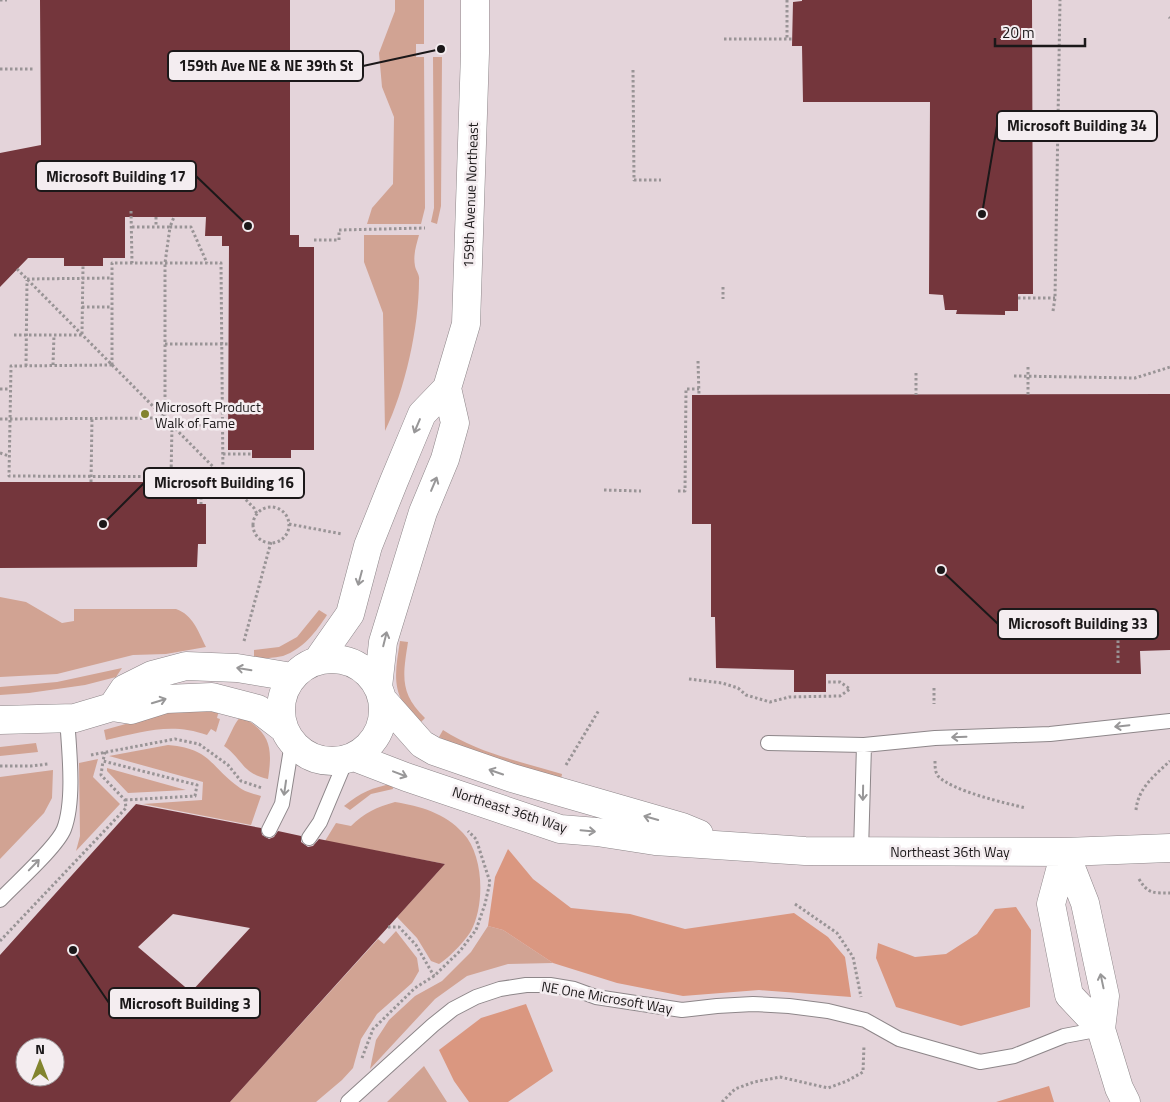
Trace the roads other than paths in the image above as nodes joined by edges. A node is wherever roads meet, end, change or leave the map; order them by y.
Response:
1 (475, 0) edge
2 (447, 388) junction
3 (317, 661) junction
4 (292, 677) junction
5 (380, 693) junction
6 (112, 707) junction
7 (67, 718) junction
8 (0, 720) edge
9 (1170, 721) edge
10 (287, 735) junction
11 (768, 743) dead end
12 (864, 745) junction
13 (350, 758) junction
14 (269, 830) dead end
15 (309, 838) dead end
16 (730, 846) junction
17 (1170, 848) edge
18 (861, 851) junction
19 (1066, 852) junction
20 (0, 900) edge
21 (1101, 1029) junction
22 (348, 1102) edge
23 (1126, 1102) edge

1 - 2 street, 159th Avenue Northeast
2 -> 3 street, 159th Avenue Northeast
5 -> 2 street, 159th Avenue Northeast
3 - 4 street
3 - 5 street
4 -> 6 street
4 - 10 street
5 - 13 street
16 -> 5 street, Northeast 36th Way
6 - 7 street
6 -> 10 street
7 - 8 street
20 -> 7 lane
9 -> 12 lane
10 - 13 street
10 -> 14 lane
11 - 12 lane
12 -> 18 lane
13 - 15 lane
13 -> 16 street, Northeast 36th Way
16 - 18 street, Northeast 36th Way
17 - 19 street, Northeast 36th Way
18 - 19 street, Northeast 36th Way
21 -> 19 street
19 - 21 street
21 - 22 lane, NE One Microsoft Way
21 - 23 street

